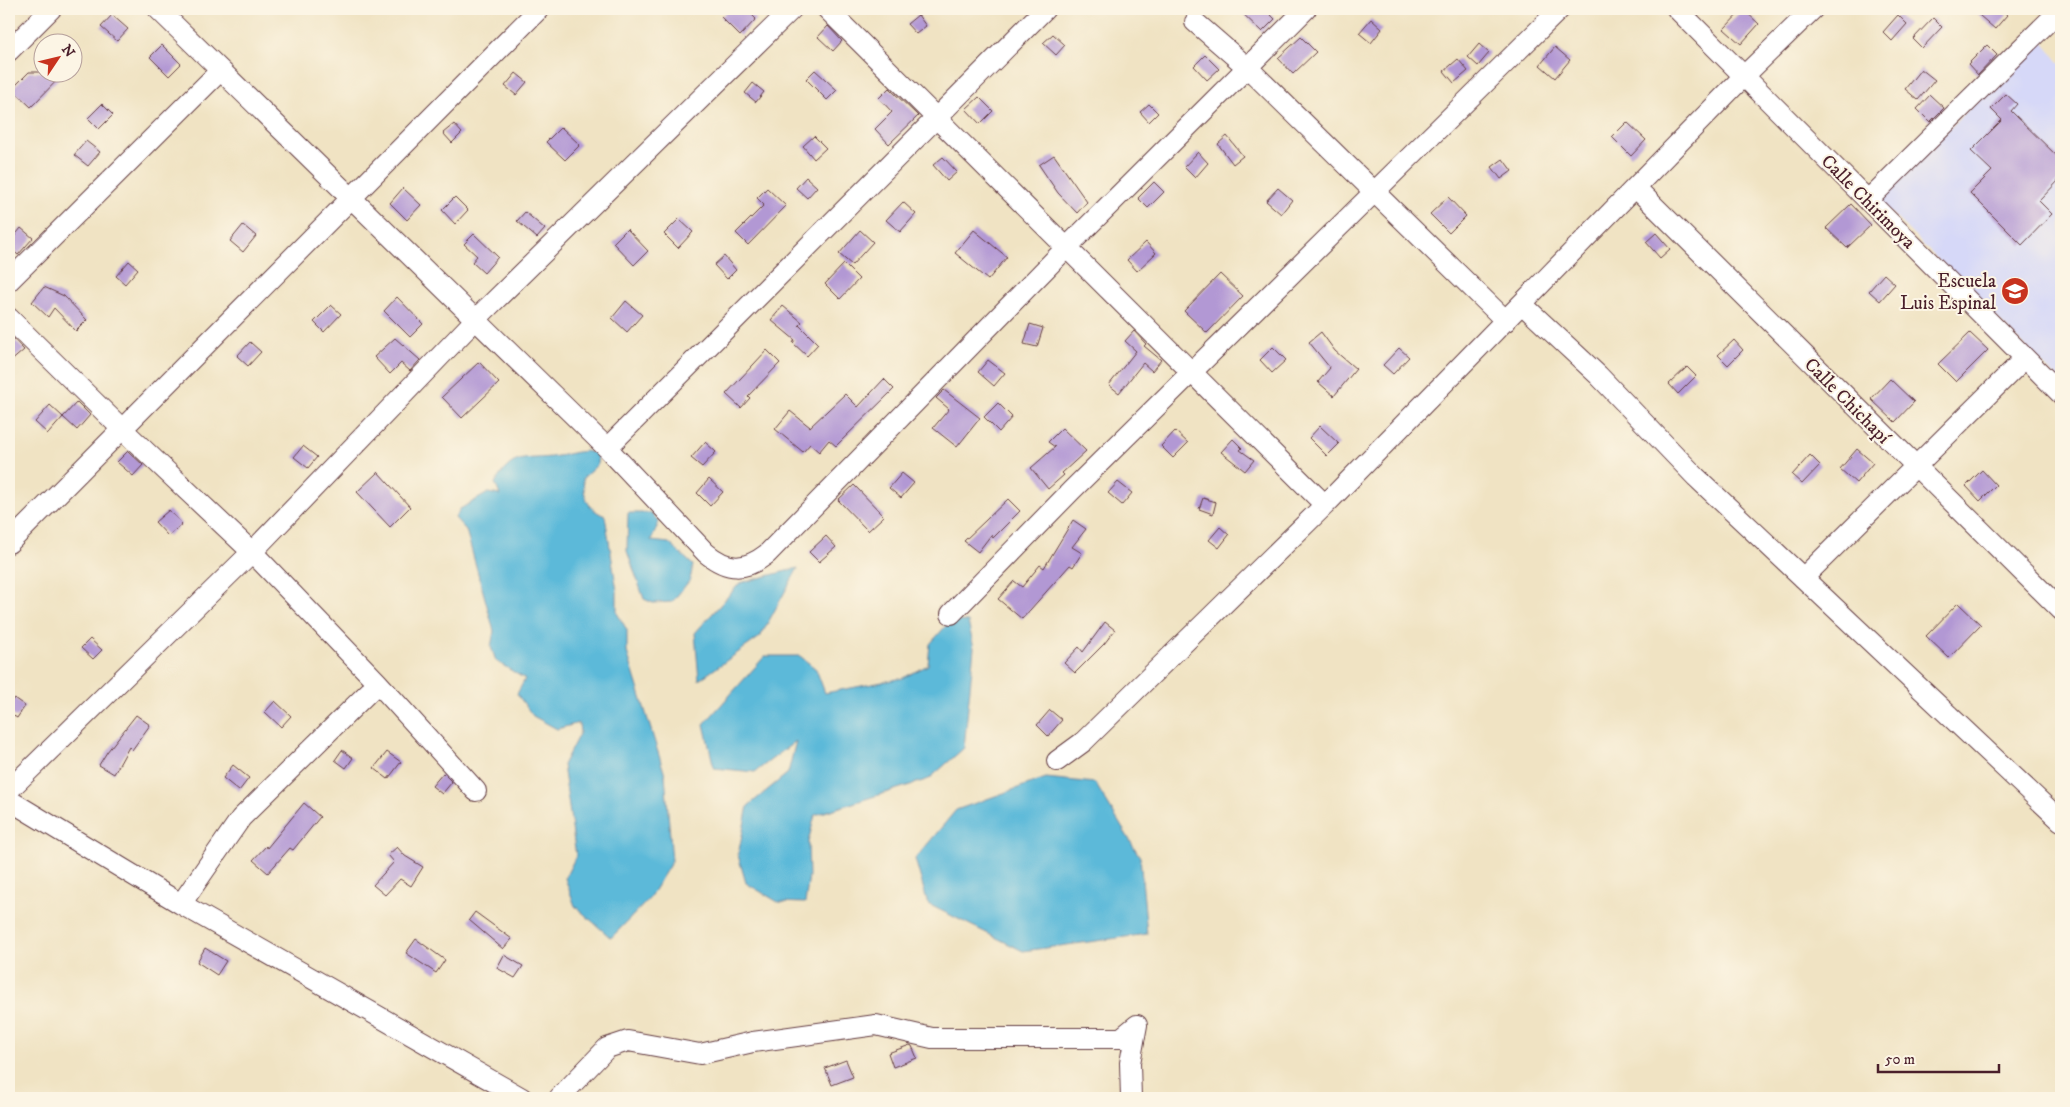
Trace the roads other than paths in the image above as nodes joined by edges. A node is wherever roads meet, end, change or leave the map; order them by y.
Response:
1 (50, 9) edge
2 (158, 9) edge
3 (539, 9) edge
4 (792, 9) edge
5 (827, 9) edge
6 (1045, 9) edge
7 (1306, 9) edge
8 (1560, 9) edge
9 (1677, 9) edge
10 (1813, 9) edge
11 (2060, 9) edge
12 (1195, 22) dead end
13 (9, 50) edge
14 (1248, 68) junction
15 (220, 71) junction
16 (1744, 76) junction
17 (936, 118) junction
18 (1636, 188) junction
19 (1374, 192) junction
20 (351, 198) junction
21 (1868, 200) junction
22 (1066, 248) junction
23 (9, 281) edge
24 (1522, 304) junction
25 (9, 318) edge
26 (476, 319) junction
27 (1506, 321) junction
28 (2025, 358) junction
29 (1191, 373) junction
30 (2061, 394) edge
31 (122, 429) junction
32 (607, 448) junction
33 (1915, 466) junction
34 (1324, 505) junction
35 (9, 543) edge
36 (252, 552) junction
37 (1803, 578) junction
38 (2061, 610) edge
39 (951, 614) dead end
40 (378, 683) junction
41 (1056, 761) dead end
42 (9, 790) edge
43 (476, 791) dead end
44 (9, 800) edge
45 (2061, 821) edge
46 (181, 904) junction
47 (522, 1098) edge
48 (559, 1098) edge
49 (1131, 1098) edge

1 - 13 street
2 - 15 street
3 - 20 street
4 - 26 street
5 - 17 street
6 - 17 street
7 - 14 street
8 - 19 street
9 - 16 street, Calle Chirimoya
10 - 16 street
11 - 21 street
12 - 14 street
14 - 19 street
14 - 22 street
15 - 20 street
15 - 23 street
16 - 18 street
16 - 21 street, Calle Chirimoya
17 - 22 street
17 - 32 street
18 - 24 street
18 - 33 street, Calle Chichapí
19 - 27 street
19 - 29 street
20 - 26 street
20 - 31 street
21 - 28 street, Calle Chirimoya
22 - 29 street
22 - 32 street
24 - 27 street
24 - 37 street
25 - 31 street
26 - 32 street
26 - 36 street
27 - 34 street
28 - 30 street, Calle Chirimoya
28 - 33 street
29 - 34 street
29 - 39 street
31 - 35 street
31 - 36 street
33 - 37 street
33 - 38 street, Calle Chichapí
34 - 41 street
36 - 40 street
36 - 42 street
37 - 45 street
40 - 43 street
40 - 46 street
44 - 46 street
46 - 47 street
48 - 49 street

